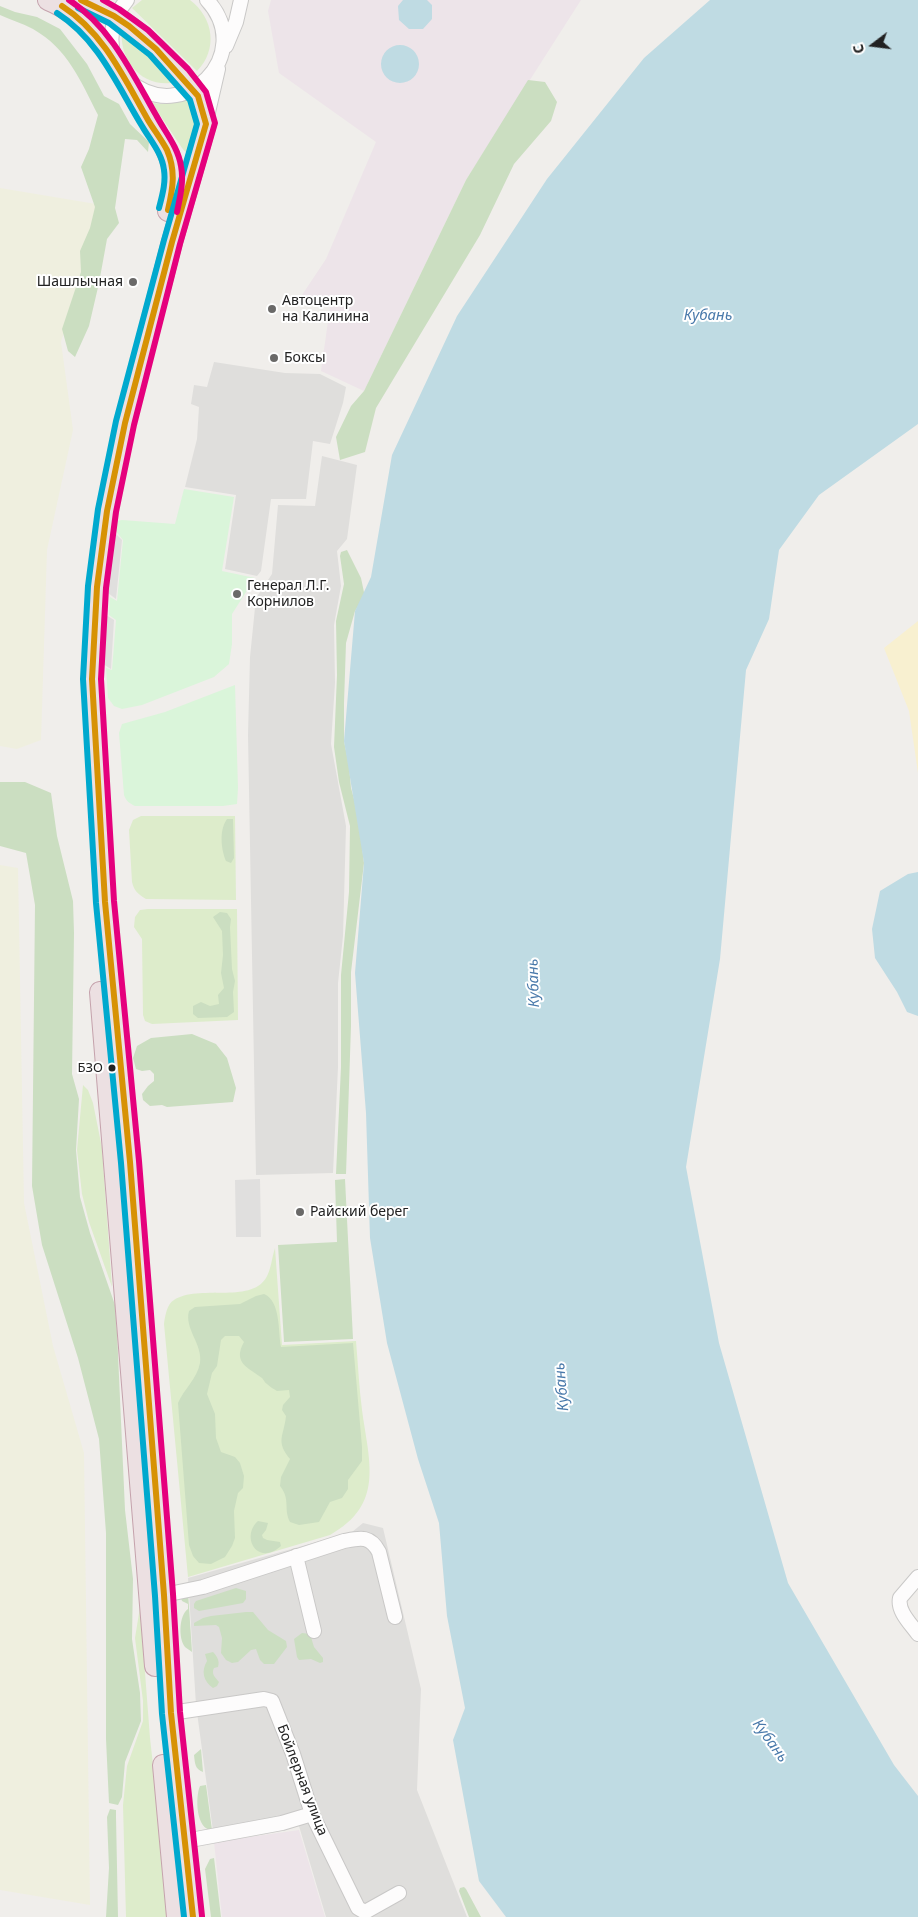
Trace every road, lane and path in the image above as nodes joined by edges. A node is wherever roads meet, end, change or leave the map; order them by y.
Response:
1 (48, 0) edge
2 (81, 0) edge
3 (207, 0) edge
4 (241, 0) edge
5 (122, 8) edge
6 (220, 59) junction
7 (121, 71) junction
8 (193, 89) junction
9 (206, 124) junction
10 (296, 1556) junction
11 (918, 1577) edge
12 (164, 1596) junction
13 (395, 1617) dead end
14 (314, 1631) dead end
15 (918, 1634) edge
16 (171, 1713) junction
17 (312, 1814) junction
18 (185, 1841) junction
19 (399, 1892) dead end
20 (177, 1917) edge
21 (193, 1917) edge

1 - 7 highway
2 - 5 highway
3 - 6 street
4 - 6 street
5 - 7 street
5 - 8 highway
6 - 8 street
6 - 9 street
7 - 8 street
7 - 20 highway
8 - 9 highway
9 - 12 highway
10 - 12 street
10 - 13 street
10 - 14 street
11 - 15 street
12 - 16 highway
16 - 17 street, Бойлерная улица
16 - 18 highway
17 - 18 street
17 - 19 street, Бойлерная улица
18 - 21 highway

